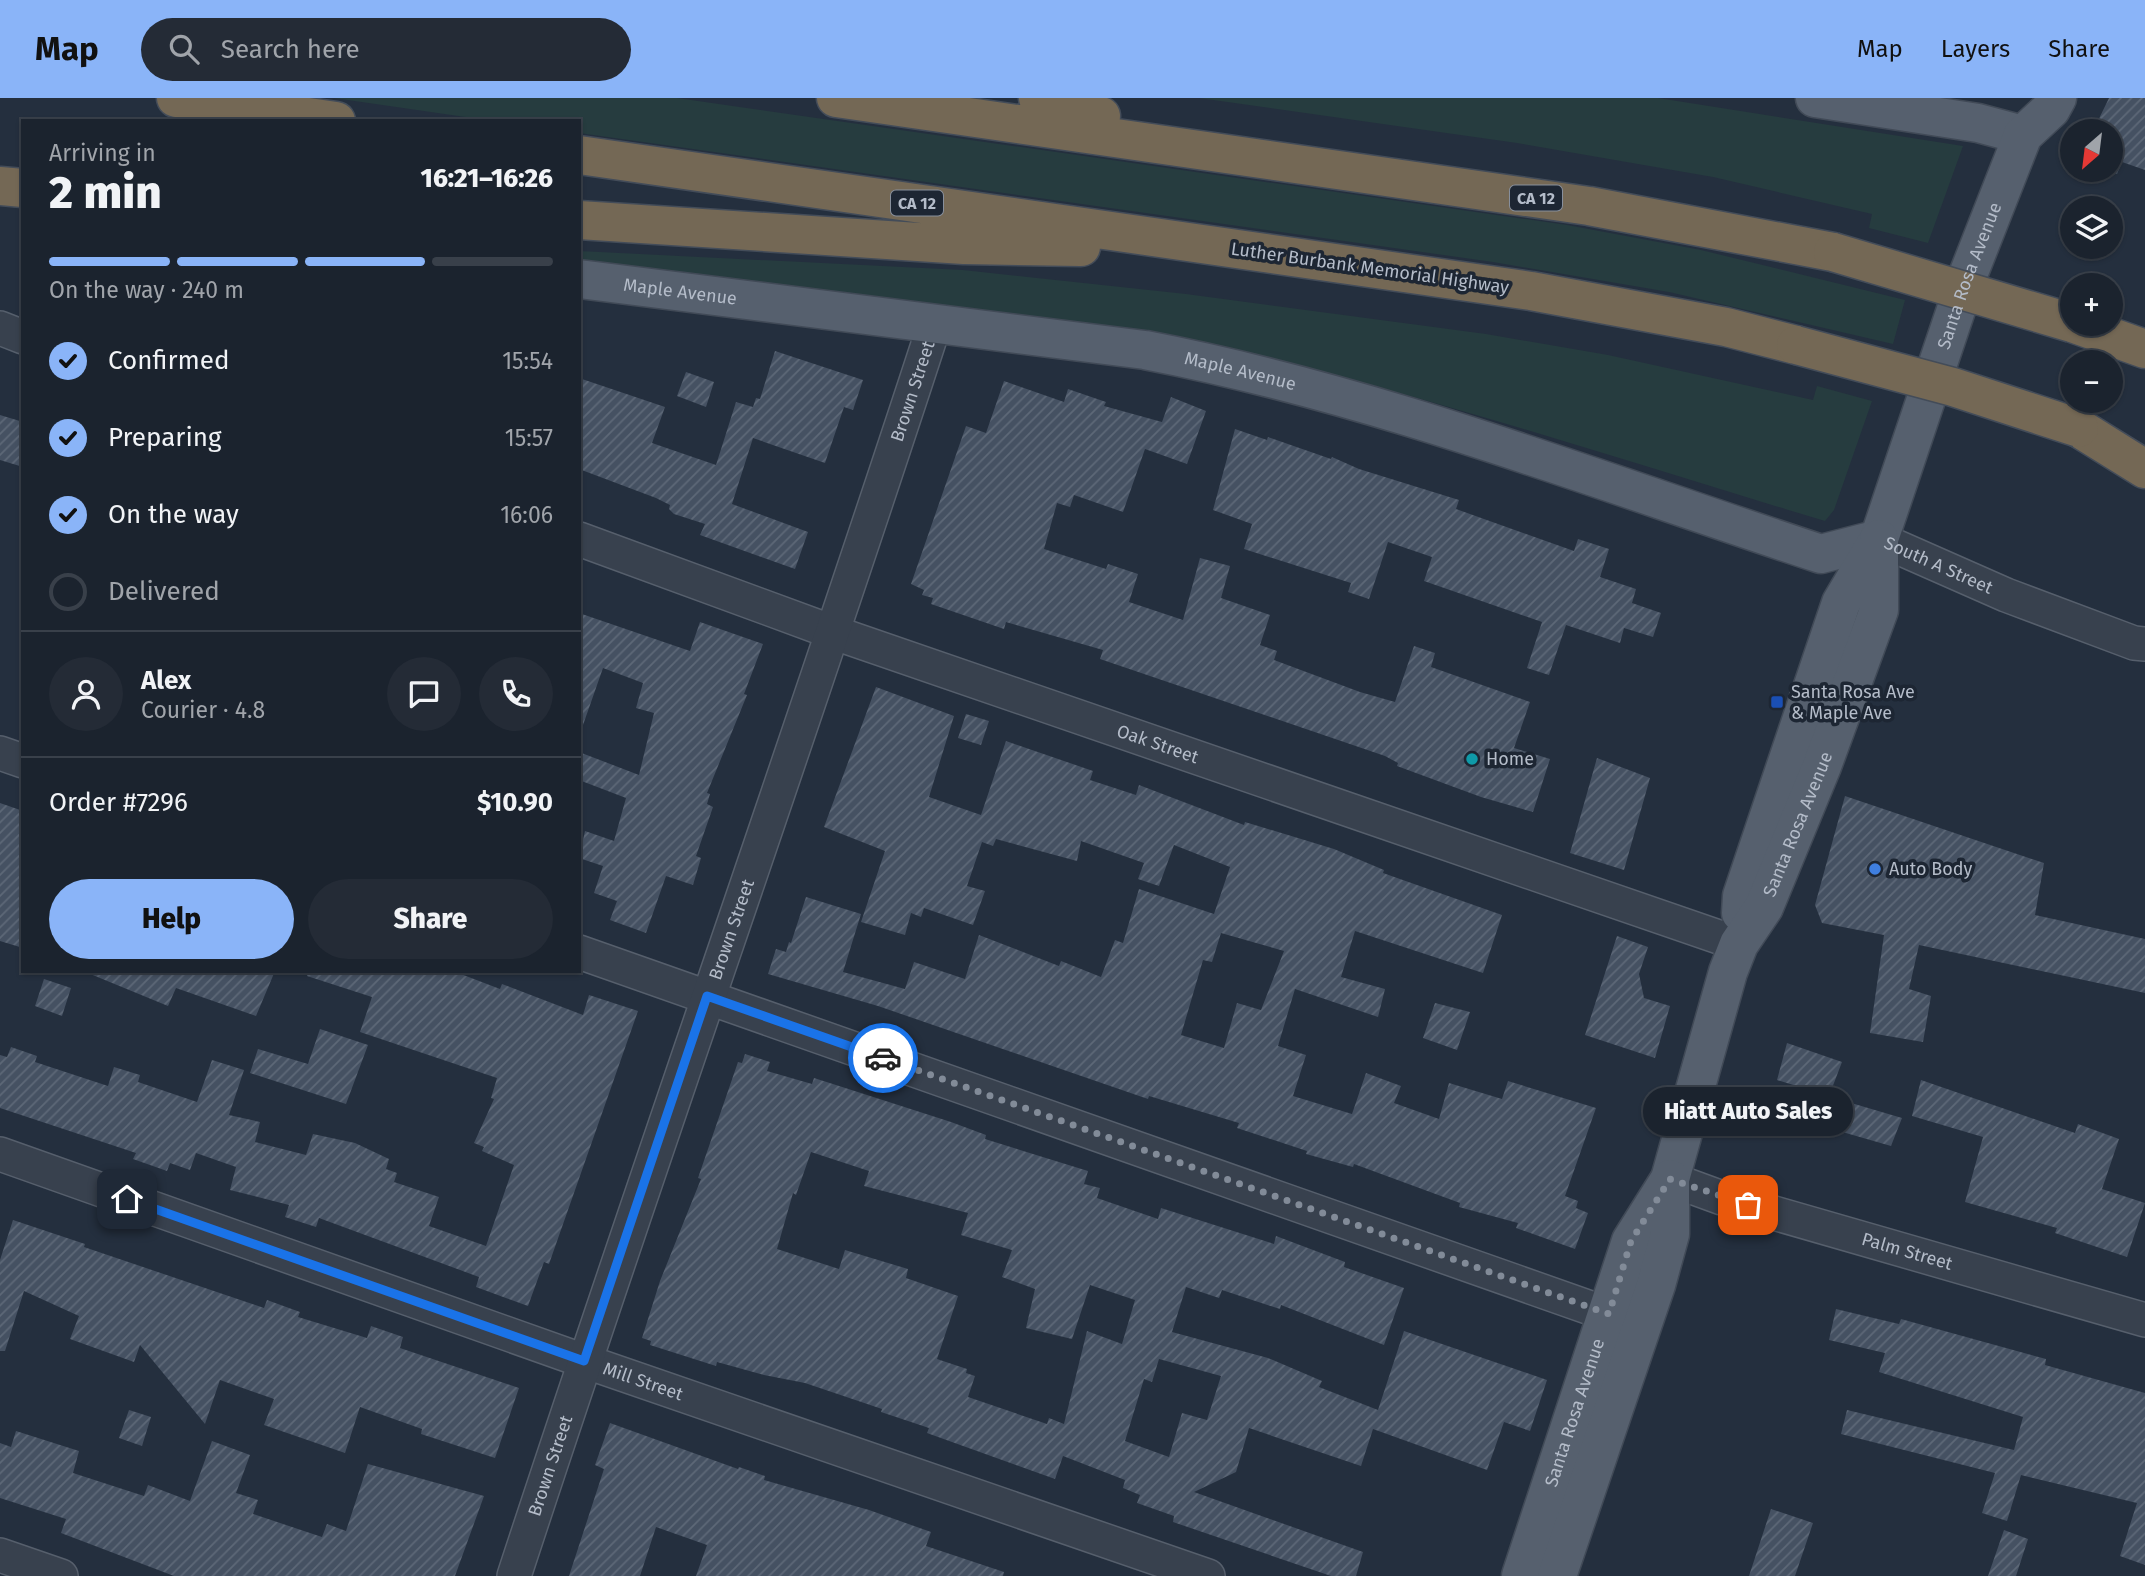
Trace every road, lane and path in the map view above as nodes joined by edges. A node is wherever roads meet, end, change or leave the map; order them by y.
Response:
1 (176, 98) edge
2 (836, 98) edge
3 (1038, 98) edge
4 (2020, 98) edge
5 (2057, 98) edge
6 (1838, 100) edge
7 (322, 119) edge
8 (2023, 135) junction
9 (581, 155) edge
10 (1238, 156) junction
11 (0, 186) edge
12 (21, 188) edge
13 (0, 201) edge
14 (21, 205) edge
15 (581, 220) edge
16 (1254, 251) junction
17 (581, 279) edge
18 (2060, 320) edge
19 (935, 323) junction
20 (0, 328) edge
21 (21, 336) edge
22 (2079, 428) junction
23 (2145, 452) edge
24 (2145, 469) edge
25 (1879, 539) junction
26 (581, 540) edge
27 (2145, 631) edge
28 (835, 633) junction
29 (2145, 644) edge
30 (0, 753) edge
31 (21, 760) edge
32 (1739, 944) junction
33 (581, 953) edge
34 (707, 996) junction
35 (0, 1154) edge
36 (1670, 1179) junction
37 (1625, 1320) junction
38 (2145, 1320) edge
39 (584, 1361) junction
40 (0, 1555) edge
41 (61, 1576) edge
42 (514, 1576) edge
43 (1208, 1576) edge
44 (1521, 1576) edge
45 (1557, 1576) edge

1 - 7 highway
2 - 10 highway, CA 12
3 - 10 highway
4 - 8 main road, Santa Rosa Avenue
5 - 8 main road, Santa Rosa Avenue
6 - 8 main road
8 - 25 main road, Santa Rosa Avenue
9 - 16 highway, Luther Burbank Memorial Highway / CA 12
10 - 18 highway, CA 12, bridge
11 - 12 highway
13 - 14 main road
15 - 16 highway
16 - 22 highway, Luther Burbank Memorial Highway / CA 12, bridge
17 - 19 main road, Maple Avenue
19 - 25 main road, Maple Avenue
19 - 28 street, Brown Street
20 - 21 street
22 - 23 highway, Luther Burbank Memorial Highway / CA 12
22 - 24 highway
25 - 27 street, South A Street
25 - 29 street, South A Street
25 - 32 main road, Santa Rosa Avenue
26 - 28 street, Oak Street
28 - 32 street, Oak Street
28 - 34 street, Brown Street
30 - 31 street
32 - 36 main road, Santa Rosa Avenue
33 - 34 street
34 - 37 street
34 - 39 street, Brown Street
35 - 39 street, Mill Street
36 - 37 main road, Santa Rosa Avenue
36 - 38 street, Palm Street
37 - 44 main road, Santa Rosa Avenue
37 - 45 main road, Santa Rosa Avenue
39 - 42 street, Brown Street
39 - 43 street, Mill Street
40 - 41 street

